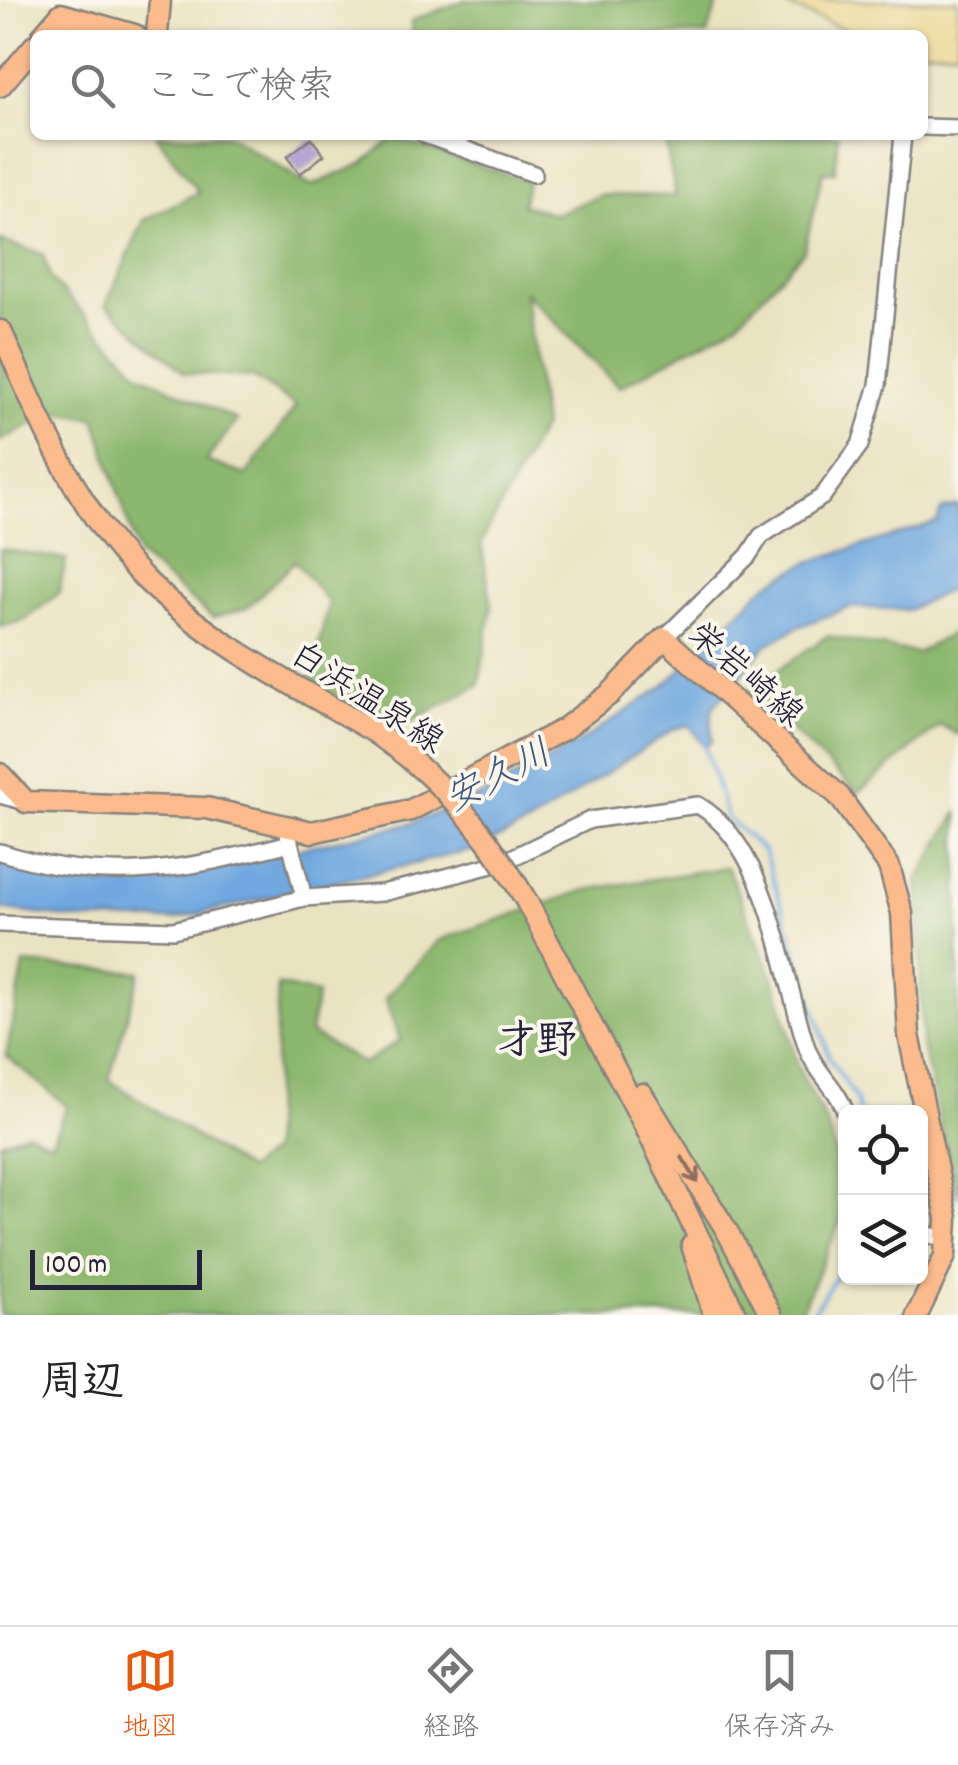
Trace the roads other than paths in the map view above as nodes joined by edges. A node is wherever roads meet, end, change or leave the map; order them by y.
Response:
1 (160, 0) edge
2 (47, 30) edge
3 (117, 30) edge
4 (157, 30) edge
5 (30, 51) edge
6 (0, 86) edge
7 (928, 127) edge
8 (958, 128) edge
9 (439, 140) edge
10 (902, 140) edge
11 (534, 174) dead end
12 (2, 331) edge
13 (664, 638) junction
14 (0, 774) edge
15 (0, 795) edge
16 (26, 802) junction
17 (289, 836) junction
18 (0, 852) edge
19 (303, 896) junction
20 (0, 924) edge
21 (564, 969) junction
22 (607, 1052) junction
23 (840, 1105) edge
24 (928, 1235) edge
25 (947, 1239) junction
26 (714, 1315) edge
27 (736, 1315) edge
28 (771, 1315) edge
29 (917, 1315) edge

1 - 4 main road
2 - 3 main road
5 - 6 main road
7 - 8 street
9 - 11 street
10 - 13 street
12 - 21 main road, 白浜温泉線, bridge
13 - 17 main road, 栄岩崎線
13 - 25 main road, 栄岩崎線
14 - 16 main road
15 - 16 street
16 - 17 main road, 栄岩崎線
17 - 18 street
17 - 19 street
19 - 20 street
19 - 23 street
21 - 22 main road, 白浜温泉線
21 -> 28 main road
22 - 26 main road
22 - 27 main road, 白浜温泉線
24 - 25 street
25 - 29 main road, 栄岩崎線

